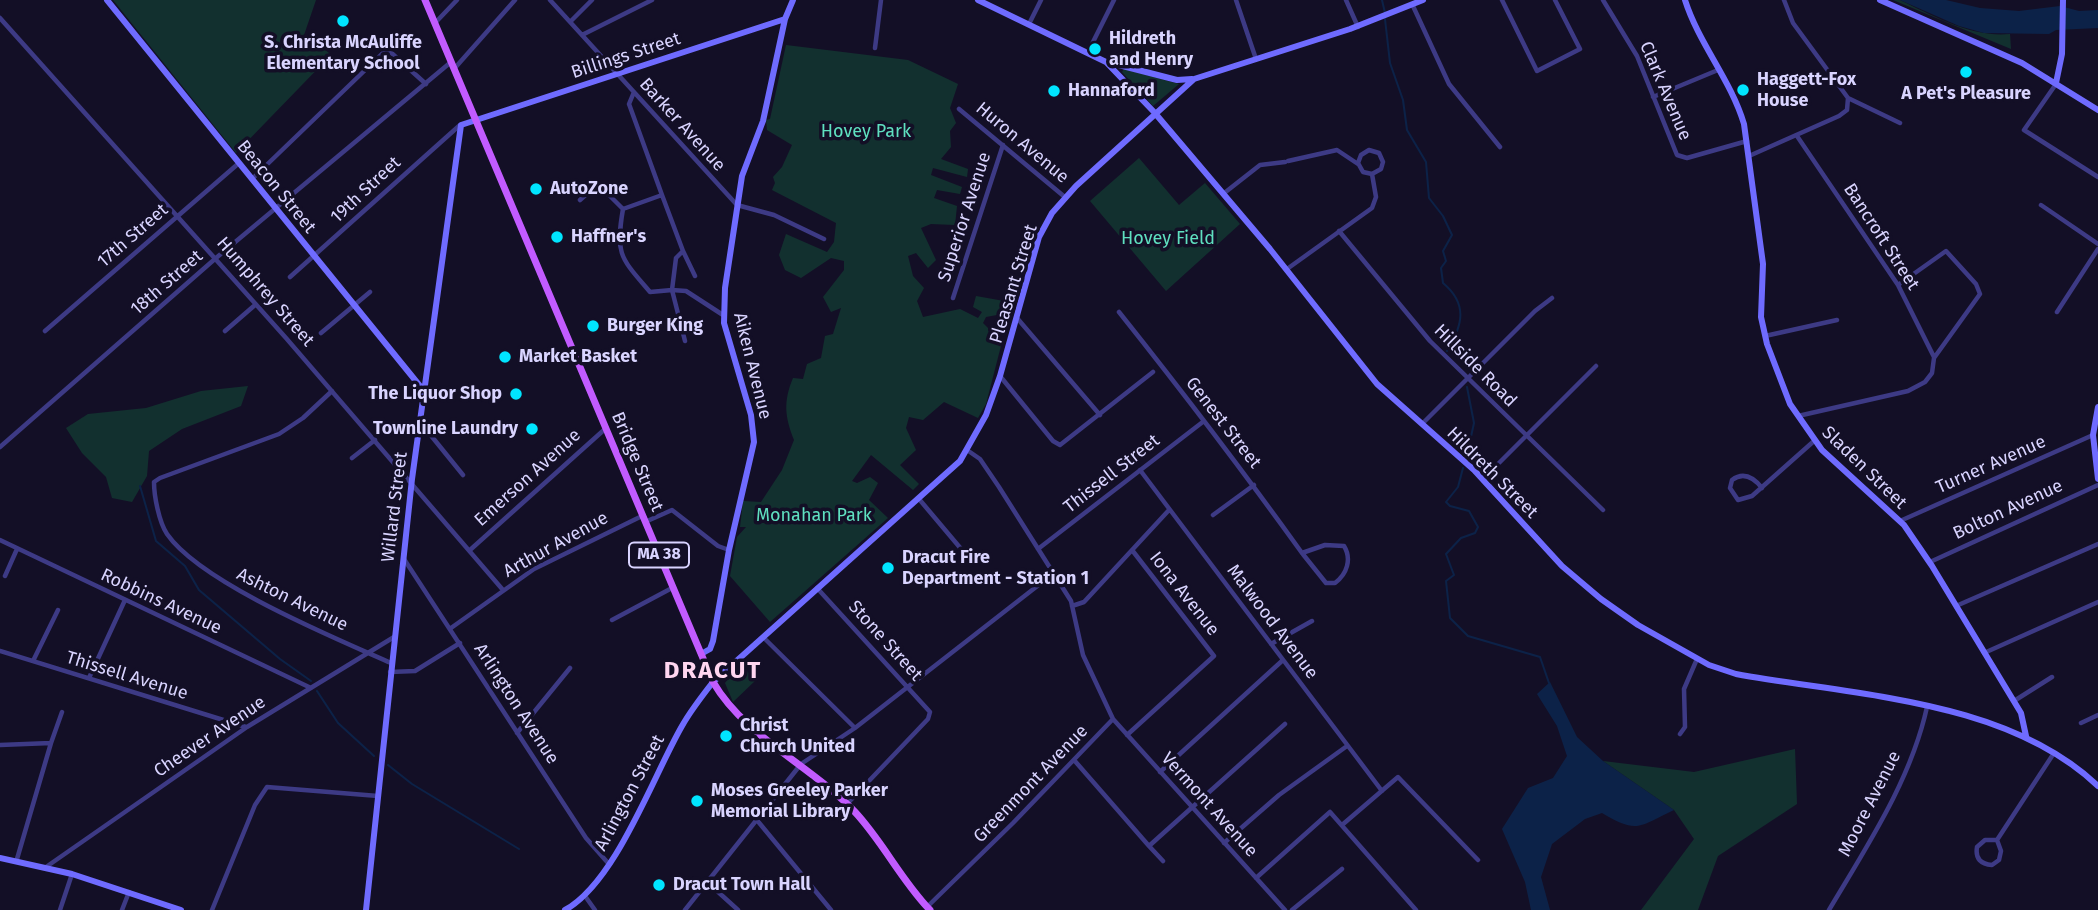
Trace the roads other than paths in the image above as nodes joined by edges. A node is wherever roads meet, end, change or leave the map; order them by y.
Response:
1 (107, 0) edge
2 (425, 0) edge
3 (457, 0) edge
4 (515, 0) edge
5 (550, 0) edge
6 (592, 0) edge
7 (652, 0) edge
8 (793, 0) edge
9 (881, 0) edge
10 (979, 0) edge
11 (1041, 0) edge
12 (1114, 0) edge
13 (1236, 0) edge
14 (1346, 0) edge
15 (1423, 0) edge
16 (1502, 0) edge
17 (1555, 0) edge
18 (1603, 0) edge
19 (1685, 0) edge
20 (1784, 0) edge
21 (1880, 0) edge
22 (1889, 2) edge
23 (2063, 2) edge
24 (1413, 6) junction
25 (0, 18) edge
26 (785, 19) junction
27 (570, 22) junction
28 (435, 23) junction
29 (1028, 25) junction
30 (1357, 27) junction
31 (582, 35) junction
32 (875, 48) dead end
33 (1088, 52) junction
34 (1256, 59) junction
35 (1106, 62) junction
36 (453, 65) junction
37 (1718, 70) junction
38 (618, 74) junction
39 (1194, 79) junction
40 (2056, 83) junction
41 (425, 84) junction
42 (634, 92) junction
43 (1654, 97) junction
44 (1848, 98) junction
45 (960, 109) dead end
46 (2098, 110) edge
47 (1154, 112) junction
48 (476, 119) junction
49 (1900, 124) dead end
50 (461, 125) junction
51 (1797, 135) junction
52 (1747, 141) junction
53 (1003, 145) junction
54 (1500, 148) dead end
55 (1749, 156) junction
56 (239, 163) junction
57 (1359, 165) junction
58 (1372, 174) junction
59 (2098, 177) edge
60 (252, 179) junction
61 (1222, 194) junction
62 (662, 195) junction
63 (1066, 198) junction
64 (580, 200) dead end
65 (737, 205) junction
66 (2041, 205) dead end
67 (276, 209) junction
68 (623, 209) junction
69 (178, 216) junction
70 (1339, 232) junction
71 (824, 239) dead end
72 (2098, 246) edge
73 (683, 251) junction
74 (314, 257) junction
75 (216, 258) junction
76 (1287, 269) junction
77 (695, 276) dead end
78 (290, 277) dead end
79 (1898, 285) junction
80 (672, 290) junction
81 (370, 292) dead end
82 (953, 298) dead end
83 (1552, 298) dead end
84 (255, 305) junction
85 (354, 306) junction
86 (1119, 312) dead end
87 (2057, 312) dead end
88 (723, 315) junction
89 (1017, 318) junction
90 (1837, 320) dead end
91 (45, 331) dead end
92 (225, 331) dead end
93 (321, 333) dead end
94 (1765, 336) junction
95 (685, 341) dead end
96 (1934, 358) junction
97 (1596, 366) dead end
98 (1153, 372) dead end
99 (1000, 376) junction
100 (1468, 378) junction
101 (332, 391) junction
102 (424, 391) junction
103 (2098, 407) edge
104 (1100, 415) junction
105 (1797, 416) junction
106 (1204, 421) junction
107 (420, 422) junction
108 (1421, 425) junction
109 (2096, 425) edge
110 (606, 428) junction
111 (2093, 435) junction
112 (1527, 436) junction
113 (375, 440) junction
114 (1814, 441) junction
115 (0, 447) edge
116 (967, 450) junction
117 (352, 458) dead end
118 (1140, 470) junction
119 (464, 475) dead end
120 (2098, 479) edge
121 (1483, 480) junction
122 (411, 483) junction
123 (1254, 485) junction
124 (2098, 485) edge
125 (1762, 488) junction
126 (919, 499) junction
127 (1169, 510) junction
128 (1603, 510) dead end
129 (1213, 515) dead end
130 (643, 519) junction
131 (1900, 521) junction
132 (0, 540) edge
133 (2098, 544) edge
134 (17, 549) junction
135 (1038, 549) junction
136 (470, 550) junction
137 (729, 550) junction
138 (962, 550) dead end
139 (1132, 550) junction
140 (1302, 553) junction
141 (403, 558) junction
142 (1930, 562) junction
143 (1054, 573) junction
144 (5, 576) dead end
145 (672, 588) junction
146 (817, 588) junction
147 (503, 590) junction
148 (125, 600) junction
149 (2098, 602) edge
150 (1072, 606) junction
151 (1956, 606) junction
152 (58, 610) dead end
153 (612, 620) dead end
154 (1312, 621) dead end
155 (451, 628) junction
156 (394, 636) junction
157 (762, 636) junction
158 (460, 643) junction
159 (1271, 644) junction
160 (0, 651) edge
161 (368, 653) junction
162 (1983, 653) junction
163 (701, 654) junction
164 (1697, 659) junction
165 (1283, 660) junction
166 (33, 661) junction
167 (391, 663) junction
168 (570, 668) dead end
169 (390, 672) junction
170 (2053, 677) dead end
171 (89, 678) junction
172 (713, 682) junction
173 (311, 688) junction
174 (907, 688) junction
175 (2014, 701) junction
176 (1927, 707) junction
177 (62, 712) dead end
178 (2098, 715) edge
179 (1113, 719) junction
180 (2081, 723) dead end
181 (1285, 724) dead end
182 (247, 727) junction
183 (855, 728) junction
184 (517, 733) junction
185 (1680, 734) dead end
186 (1127, 735) junction
187 (2026, 736) junction
188 (51, 743) junction
189 (0, 744) edge
190 (1348, 746) junction
191 (2054, 752) junction
192 (1074, 761) junction
193 (801, 764) junction
194 (1160, 772) junction
195 (2098, 785) edge
196 (1382, 790) junction
197 (378, 796) junction
198 (847, 804) junction
199 (1192, 807) junction
200 (756, 819) junction
201 (1342, 825) junction
202 (1997, 840) junction
203 (1224, 843) junction
204 (1149, 846) junction
205 (0, 858) edge
206 (17, 859) junction
207 (1163, 860) dead end
208 (1478, 860) dead end
209 (608, 863) junction
210 (46, 867) junction
211 (1342, 869) dead end
212 (72, 874) junction
213 (1256, 878) junction
214 (706, 881) junction
215 (129, 891) junction
216 (584, 896) junction
217 (928, 908) edge
218 (60, 910) edge
219 (122, 910) edge
220 (181, 910) edge
221 (212, 910) edge
222 (366, 910) edge
223 (565, 910) edge
224 (595, 910) edge
225 (685, 910) edge
226 (738, 910) edge
227 (831, 910) edge
228 (1285, 910) edge
229 (1292, 910) edge
230 (1416, 910) edge
231 (1829, 910) edge

1 - 56 street, Beacon Street
2 - 28 main road, Bridge Street / MA 38
3 - 28 street
4 - 36 street, 18th Street
5 - 27 street, Barker Avenue
6 - 27 street
7 - 31 street
8 - 26 street, Aiken Avenue
9 - 32 street
10 - 29 street, Hildreth Street
11 - 29 street
12 - 33 street
13 - 34 street
14 - 30 street
15 - 24 street, Pleasant Street
16 - 17 street
18 - 43 street, Clark Avenue
19 - 37 street, Sladen Street
20 - 44 street
21 - 22 street
22 - 40 street
23 - 40 street
24 - 30 street, Pleasant Street
24 - 54 street
25 - 69 street, Humphrey Street
26 - 38 street, Billings Street
26 - 65 street, Aiken Avenue
27 - 31 street, Barker Avenue
28 - 36 main road, Bridge Street / MA 38
29 - 33 street, Hildreth Street
30 - 34 street, Pleasant Street
31 - 38 street, Barker Avenue
33 - 35 street, Hildreth Street
34 - 39 street, Pleasant Street
35 - 39 street
35 - 47 street, Hildreth Street
36 - 41 street, 18th Street
36 - 48 main road, Bridge Street / MA 38
37 - 43 street
37 - 52 street, Sladen Street
38 - 42 street, Barker Avenue
38 - 48 street, Billings Street
39 - 47 street, Pleasant Street
40 - 46 street
40 - 59 street
41 - 60 street
41 - 67 street, 18th Street
42 - 62 street
42 - 65 street, Barker Avenue
43 - 52 street, Clark Avenue
44 - 49 street
44 - 51 street
45 - 53 street, Huron Avenue
47 - 61 street, Hildreth Street
47 - 63 street, Pleasant Street
48 - 50 street
48 - 110 main road, Bridge Street / MA 38
50 - 74 street, 19th Street
50 - 102 street, Willard Street
51 - 55 street
51 - 79 street, Bancroft Street
52 - 55 street, Sladen Street
53 - 63 street, Huron Avenue
53 - 82 street, Superior Avenue
55 - 94 street, Sladen Street
56 - 60 street, Beacon Street
56 - 69 street, 17th Street
57 - 58 street
57 - 58 street
57 - 61 street
58 - 70 street
60 - 67 street, Beacon Street
61 - 76 street, Hildreth Street
62 - 68 street
62 - 73 street
63 - 89 street, Pleasant Street
64 - 68 street
65 - 71 street
65 - 88 street, Aiken Avenue
66 - 72 street
67 - 74 street, Beacon Street
67 - 75 street, 18th Street
68 - 80 street
69 - 75 street, Humphrey Street
69 - 91 street, 17th Street
70 - 76 street
70 - 100 street, Hillside Road
72 - 87 street
73 - 77 street
73 - 80 street
74 - 78 street, 19th Street
74 - 85 street, Beacon Street
75 - 84 street, Humphrey Street
75 - 115 street, 18th Street
76 - 108 street, Hildreth Street
79 - 96 street, Bancroft Street
79 - 96 street
80 - 88 street
80 - 95 street
81 - 85 street
83 - 100 street
84 - 92 street
84 - 101 street, Humphrey Street
85 - 93 street
85 - 102 street, Beacon Street
86 - 106 street, Genest Street
88 - 137 street, Aiken Avenue
89 - 99 street, Pleasant Street
89 - 104 street
90 - 94 street
94 - 105 street, Sladen Street
96 - 105 street
97 - 112 street
98 - 104 street
99 - 104 street
99 - 116 street, Pleasant Street
100 - 108 street
100 - 112 street, Hillside Road
101 - 113 street, Humphrey Street
101 - 161 street, Ashton Avenue
102 - 107 street, Willard Street
103 - 109 street
105 - 114 street, Sladen Street
106 - 118 street, Thissell Street
106 - 123 street, Genest Street
107 - 119 street
107 - 122 street, Willard Street
108 - 121 street, Hildreth Street
109 - 111 street
110 - 130 main road, Bridge Street / MA 38
110 - 136 street, Emerson Avenue
111 - 120 street
111 - 131 street, Turner Avenue
112 - 121 street
112 - 128 street, Hillside Road
113 - 117 street
113 - 122 street, Humphrey Street
114 - 125 street
114 - 131 street, Sladen Street
116 - 126 street, Pleasant Street
116 - 135 street, Greenmont Avenue
118 - 127 street, Malwood Avenue
118 - 135 street, Thissell Street
121 - 164 street, Hildreth Street
122 - 136 street, Humphrey Street
122 - 141 street, Willard Street
123 - 129 street
123 - 140 street, Genest Street
124 - 142 street, Bolton Avenue
125 - 125 street
126 - 138 street
126 - 146 street, Pleasant Street
127 - 139 street
127 - 159 street, Malwood Avenue
130 - 137 street, Arthur Avenue
130 - 145 main road, Bridge Street / MA 38
130 - 147 street, Arthur Avenue
131 - 142 street, Sladen Street
132 - 134 street, Robbins Avenue
133 - 151 street
134 - 144 street
134 - 148 street, Robbins Avenue
135 - 143 street, Greenmont Avenue
136 - 147 street, Humphrey Street
137 - 163 street, Aiken Avenue
139 - 150 street
139 - 186 street, Iona Avenue
140 - 140 street, Genest Street
141 - 155 street, Arlington Avenue
141 - 156 street, Willard Street
142 - 151 street, Sladen Street
143 - 150 street, Greenmont Avenue
143 - 174 street
145 - 153 street
145 - 163 main road, Bridge Street / MA 38
146 - 157 street, Pleasant Street
146 - 174 street, Stone Street
147 - 155 street, Arthur Avenue
148 - 171 street
148 - 173 street, Robbins Avenue
149 - 162 street
150 - 179 street, Greenmont Avenue
151 - 162 street, Sladen Street
152 - 166 street
154 - 159 street
155 - 158 street, Arlington Avenue
156 - 161 street, Cheever Avenue
156 - 167 street, Willard Street
157 - 172 street, Pleasant Street
157 - 183 street
158 - 169 street
158 - 184 street, Arlington Avenue
159 - 165 street, Malwood Avenue
160 - 166 street, Thissell Avenue
161 - 167 street, Ashton Avenue
161 - 173 street, Cheever Avenue
162 - 175 street, Sladen Street
163 - 172 main road, Bridge Street / MA 38
164 - 176 street, Hildreth Street
164 - 185 street
165 - 190 street, Malwood Avenue
165 - 194 street
166 - 171 street, Thissell Avenue
167 - 169 street, Willard Street
168 - 184 street
169 - 197 street, Willard Street
170 - 175 street
171 - 182 street, Thissell Avenue
172 - 193 main road, Bridge Street / MA 38
172 - 209 street, Arlington Street
173 - 182 street, Cheever Avenue
174 - 183 street
174 - 198 street, Stone Street
175 - 187 street, Sladen Street
176 - 187 street, Hildreth Street
176 - 231 street, Moore Avenue
177 - 188 street
178 - 180 street
179 - 186 street, Vermont Avenue
179 - 192 street, Greenmont Avenue
181 - 199 street
182 - 210 street, Cheever Avenue
183 - 193 street
184 - 209 street, Arlington Avenue
186 - 194 street, Vermont Avenue
187 - 191 street, Hildreth Street
188 - 189 street
188 - 206 street
190 - 196 street, Malwood Avenue
190 - 203 street
191 - 195 street, Hildreth Street
191 - 202 street
192 - 204 street
192 - 217 street, Greenmont Avenue
193 - 198 main road, Bridge Street / MA 38
193 - 200 street
194 - 199 street, Vermont Avenue
196 - 201 street
196 - 208 street
197 - 221 street
197 - 222 street, Willard Street
198 - 217 main road, Bridge Street / MA 38
199 - 203 street, Vermont Avenue
199 - 204 street
200 - 214 street
200 - 227 street
201 - 213 street
201 - 230 street
202 - 202 street
203 - 213 street, Vermont Avenue
204 - 207 street
205 - 206 street
206 - 210 street
209 - 216 street, Arlington Street
210 - 212 street
211 - 229 street
212 - 215 street
212 - 218 street
213 - 228 street, Vermont Avenue
214 - 225 street
214 - 226 street
215 - 219 street
215 - 220 street
216 - 223 street, Arlington Street
216 - 224 street

